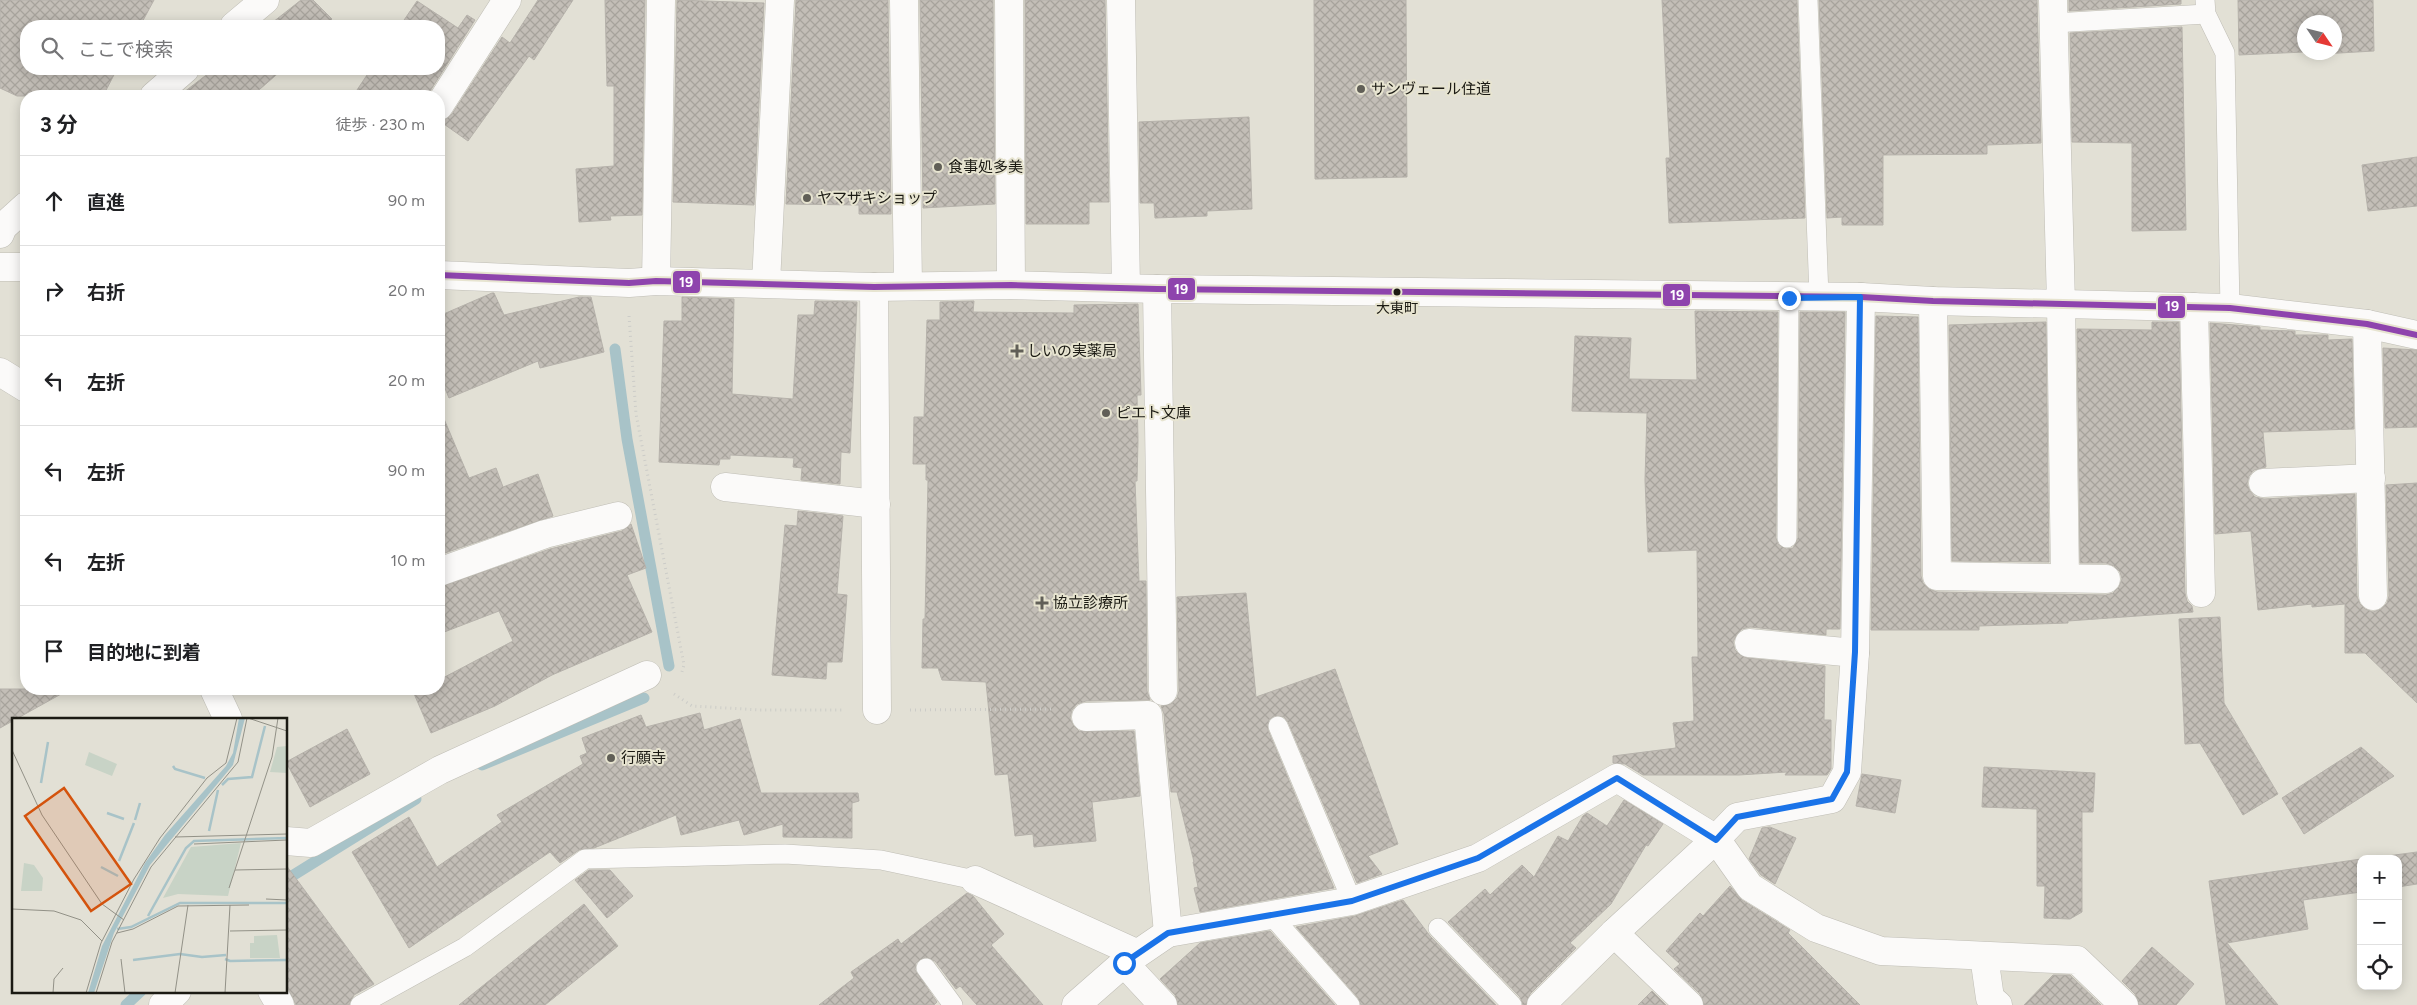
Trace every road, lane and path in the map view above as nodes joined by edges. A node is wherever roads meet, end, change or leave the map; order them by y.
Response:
1 (265, 0) edge
2 (507, 0) edge
3 (661, 0) edge
4 (780, 0) edge
5 (904, 0) edge
6 (1009, 0) edge
7 (1121, 0) edge
8 (1808, 0) edge
9 (2206, 7) edge
10 (2053, 12) edge
11 (241, 20) edge
12 (178, 75) edge
13 (161, 90) edge
14 (445, 97) edge
15 (20, 211) edge
16 (0, 234) edge
17 (0, 267) edge
18 (20, 267) edge
19 (445, 275) edge
20 (656, 281) junction
21 (629, 283) junction
22 (766, 283) junction
23 (1011, 285) junction
24 (908, 286) junction
25 (874, 287) junction
26 (1126, 288) junction
27 (1157, 289) junction
28 (1819, 297) junction
29 (1860, 297) junction
30 (1789, 298) junction
31 (1933, 301) junction
32 (2061, 304) junction
33 (2194, 307) junction
34 (2230, 308) junction
35 (2368, 324) junction
36 (2417, 335) edge
37 (0, 372) edge
38 (20, 384) edge
39 (2371, 478) junction
40 (2263, 483) dead end
41 (725, 487) dead end
42 (876, 504) junction
43 (618, 516) dead end
44 (1787, 538) dead end
45 (445, 570) edge
46 (2065, 578) junction
47 (2106, 579) dead end
48 (2201, 593) dead end
49 (2373, 596) dead end
50 (1749, 643) dead end
51 (1855, 652) junction
52 (680, 674) dead end
53 (647, 675) dead end
54 (1163, 691) dead end
55 (217, 695) edge
56 (877, 710) dead end
57 (1086, 716) dead end
58 (228, 718) edge
59 (1278, 726) dead end
60 (288, 840) edge
61 (1716, 840) junction
62 (975, 880) joint
63 (1352, 901) junction
64 (1271, 915) junction
65 (1438, 928) dead end
66 (1168, 933) junction
67 (1614, 933) junction
68 (1984, 956) junction
69 (1130, 958) junction
70 (926, 968) dead end
71 (176, 992) edge
72 (273, 992) edge
73 (163, 1005) edge
74 (280, 1005) edge
75 (360, 1005) edge
76 (953, 1005) edge
77 (1076, 1005) edge
78 (1163, 1005) edge
79 (1350, 1005) edge
80 (1512, 1005) edge
81 (1541, 1005) edge
82 (1689, 1005) edge
83 (1998, 1005) edge
84 (2124, 1005) edge

1 - 11 street
2 - 14 street
3 - 20 street
4 - 22 street
5 - 24 street
6 - 23 street
7 - 26 street
8 - 28 lane
9 - 10 lane
9 - 34 lane
10 - 32 street
12 - 13 street
15 - 16 street
17 - 18 street
19 - 21 street
20 - 21 street
20 - 22 street
21 - 52 path
22 - 25 street
23 - 24 street
23 - 26 street
24 - 25 street
25 - 42 street
26 - 27 street
27 - 30 street
27 - 54 street
28 - 29 street
28 - 30 street
29 - 31 street
29 - 51 street
30 - 44 lane
31 - 32 street
31 - 46 street
32 - 33 street
32 - 46 street
33 - 34 street
33 - 48 street
34 - 35 street
35 - 36 street
35 - 39 street
37 - 38 street
39 - 40 street
39 - 49 street
41 - 42 street
42 - 56 street
43 - 45 street
46 - 47 street
50 - 51 street
51 - 61 street
53 - 60 street
55 - 58 street
57 - 66 street
59 - 63 lane
61 - 63 street
61 - 67 street
61 - 68 street
62 - 69 street
62 - 75 lane
63 - 64 street
64 - 66 street
64 - 79 lane
65 - 80 lane
66 - 69 street
67 - 81 street
67 - 82 street
68 - 83 street
68 - 84 street
69 - 77 street
69 - 78 street
70 - 76 lane
71 - 73 street
72 - 74 street

